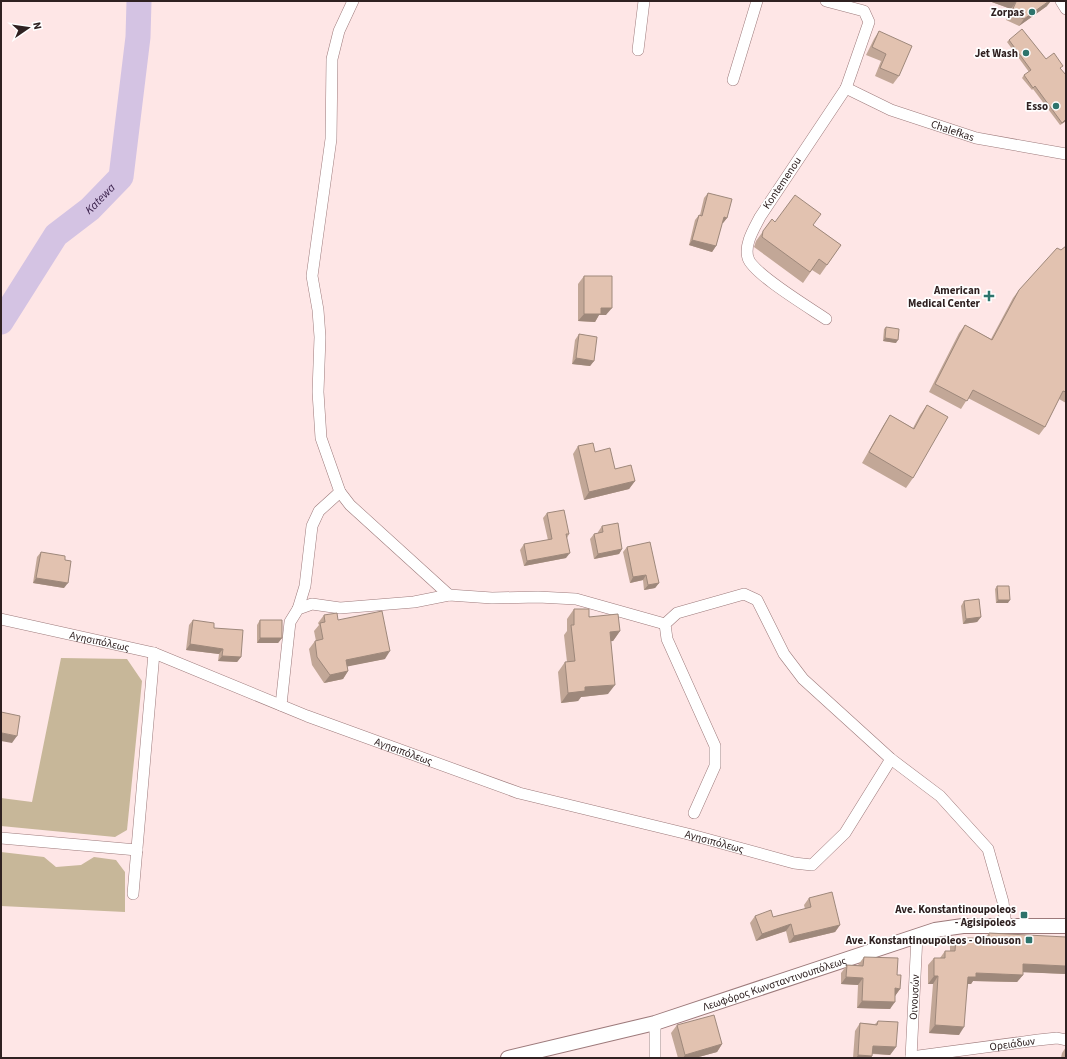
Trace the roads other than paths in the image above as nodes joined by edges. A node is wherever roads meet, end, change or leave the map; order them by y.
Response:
1 (353, 1) edge
2 (644, 1) edge
3 (757, 1) edge
4 (826, 1) edge
5 (1061, 1) edge
6 (1066, 9) edge
7 (638, 50) dead end
8 (733, 80) dead end
9 (846, 88) junction
10 (1066, 154) edge
11 (826, 319) dead end
12 (340, 492) junction
13 (449, 595) junction
14 (298, 609) junction
15 (1, 619) edge
16 (665, 624) junction
17 (154, 653) junction
18 (281, 705) junction
19 (890, 760) junction
20 (694, 814) dead end
21 (1, 838) edge
22 (137, 850) junction
23 (133, 894) dead end
24 (1006, 926) junction
25 (1066, 926) edge
26 (918, 936) junction
27 (655, 1023) junction
28 (1066, 1040) edge
29 (508, 1058) edge
30 (655, 1058) edge
31 (911, 1058) edge

1 - 12 street
2 - 7 street
3 - 8 street
4 - 9 street, Kontemenou
5 - 6 street
9 - 10 street, Chalefkas
9 - 11 street, Kontemenou
12 - 13 street
12 - 14 street
13 - 14 street
13 - 16 street
14 - 18 street
15 - 17 street, Αγησιπόλεως
16 - 19 street
16 - 20 street
17 - 18 street, Αγησιπόλεως
17 - 22 street
18 - 19 street, Αγησιπόλεως
19 - 24 street
21 - 22 street
22 - 23 street
24 - 25 street, Λεωφόρος Κωνσταντινουπόλεως
24 - 26 street, Λεωφόρος Κωνσταντινουπόλεως
26 - 27 street, Λεωφόρος Κωνσταντινουπόλεως
26 - 31 street, Οινουσών
27 - 29 street, Λεωφόρος Κωνσταντινουπόλεως
27 - 30 street
28 - 31 street, Ορειάδων

